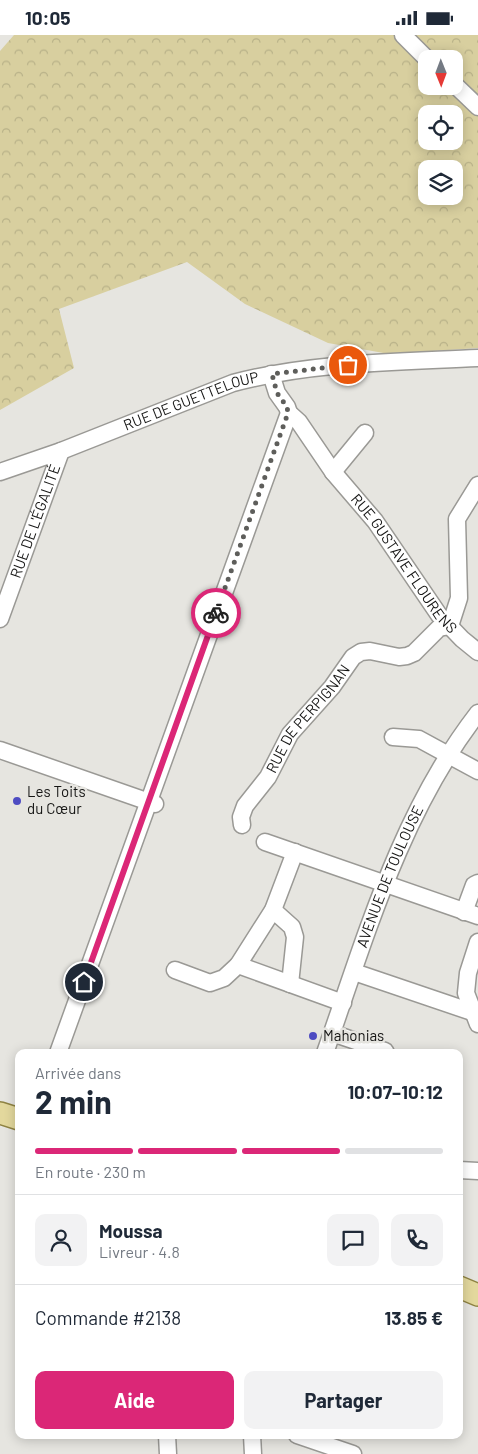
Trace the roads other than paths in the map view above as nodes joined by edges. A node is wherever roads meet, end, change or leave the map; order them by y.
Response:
1 (402, 35) edge
2 (418, 50) edge
3 (463, 93) edge
4 (478, 107) edge
5 (478, 357) edge
6 (272, 374) junction
7 (288, 413) junction
8 (364, 433) dead end
9 (61, 451) junction
10 (0, 472) edge
11 (333, 472) junction
12 (478, 485) edge
13 (0, 619) edge
14 (450, 626) junction
15 (478, 652) edge
16 (478, 713) edge
17 (393, 737) dead end
18 (0, 749) edge
19 (448, 756) junction
20 (478, 771) edge
21 (152, 803) junction
22 (242, 825) dead end
23 (265, 842) dead end
24 (295, 852) junction
25 (478, 883) edge
26 (385, 884) junction
27 (273, 910) junction
28 (471, 914) edge
29 (478, 942) edge
30 (238, 965) junction
31 (175, 970) dead end
32 (354, 973) junction
33 (290, 984) junction
34 (343, 1003) junction
35 (475, 1018) edge
36 (332, 1033) junction
37 (60, 1049) edge
38 (326, 1049) edge
39 (379, 1049) edge
40 (0, 1113) edge
41 (15, 1118) edge
42 (463, 1170) edge
43 (478, 1171) edge
44 (463, 1289) edge
45 (478, 1295) edge
46 (167, 1439) edge
47 (252, 1439) edge
48 (309, 1439) edge
49 (168, 1454) edge
50 (253, 1454) edge
51 (353, 1454) edge

1 - 2 street
3 - 4 street
5 - 6 street, RUE DE GUETTELOUP
6 - 7 street, RUE GUSTAVE FLOURENS
6 - 9 street, RUE DE GUETTELOUP
7 - 11 street, RUE GUSTAVE FLOURENS
7 - 21 street
8 - 11 street
9 - 10 street, RUE DE GUETTELOUP
9 - 13 street, RUE DE L'ÉGALITÉ
11 - 14 street, RUE GUSTAVE FLOURENS
12 - 14 street
14 - 15 street, RUE GUSTAVE FLOURENS
14 - 22 street, RUE DE PERPIGNAN
16 - 19 street, AVENUE DE TOULOUSE
17 - 19 street
18 - 21 street
19 - 20 street
19 - 26 street, AVENUE DE TOULOUSE
21 - 37 street
23 - 24 street
24 - 26 street
24 - 27 street
25 - 28 street
26 - 28 street
26 - 32 street, AVENUE DE TOULOUSE
27 - 30 street
27 - 33 street
29 - 35 street
30 - 31 street
30 - 33 street
32 - 34 street, AVENUE DE TOULOUSE
32 - 35 street
33 - 34 street
34 - 36 street, AVENUE DE TOULOUSE
36 - 38 street, AVENUE DE TOULOUSE
36 - 39 street
40 - 41 main road
42 - 43 street
44 - 45 main road
46 - 49 street
47 - 50 street
48 - 51 street

